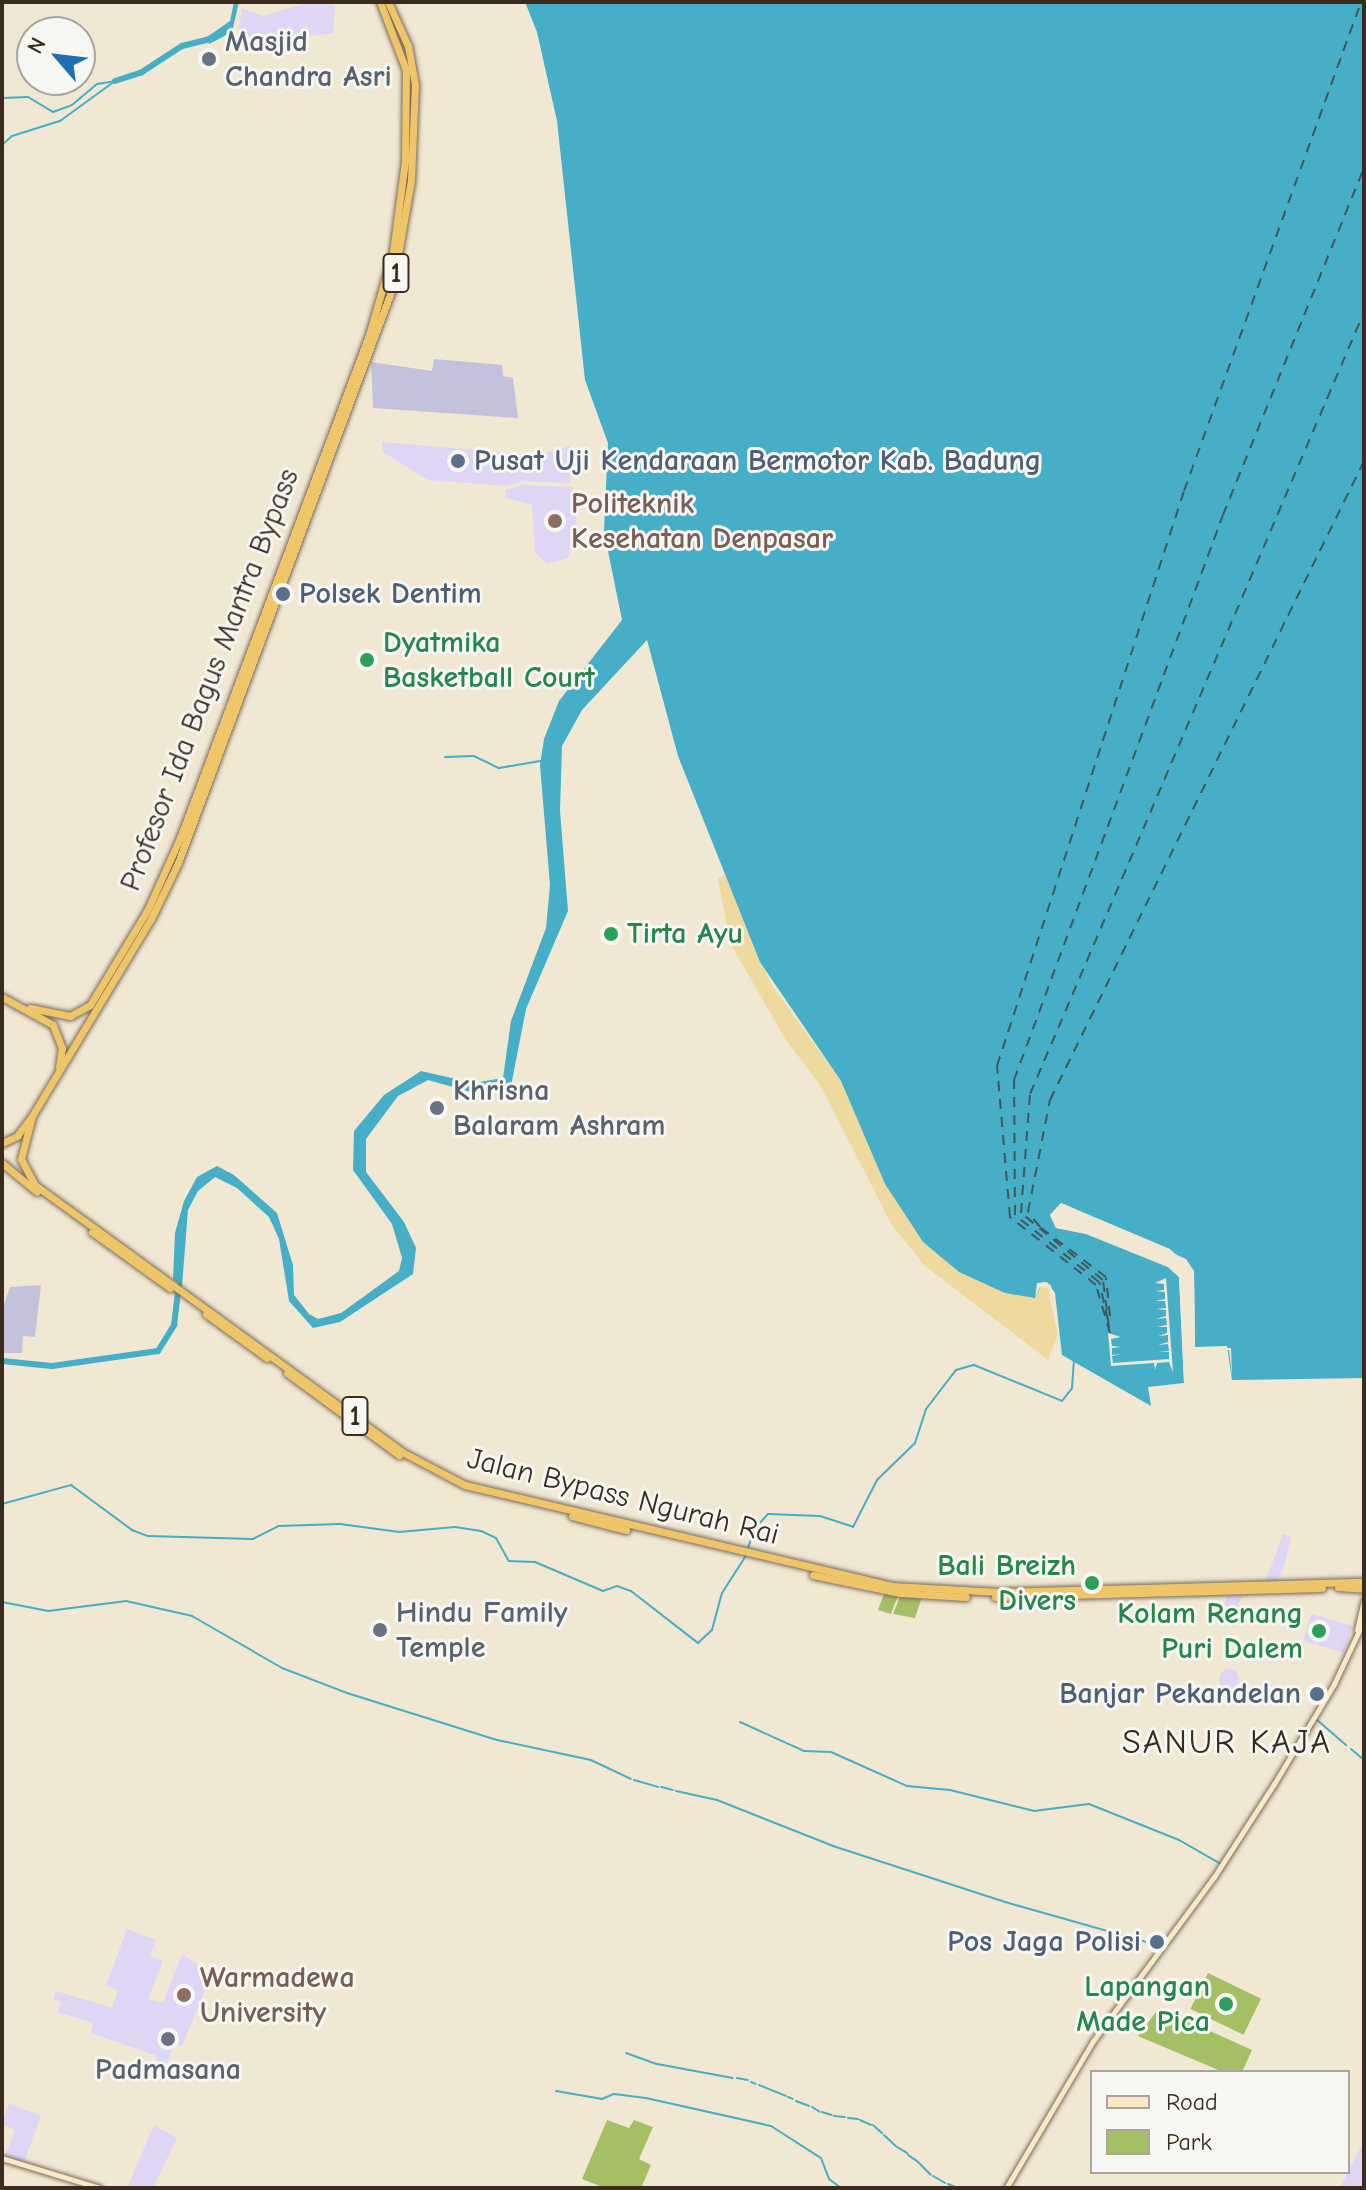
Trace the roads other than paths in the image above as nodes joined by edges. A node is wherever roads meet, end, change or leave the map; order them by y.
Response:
1 (380, 2) edge
2 (388, 2) edge
3 (268, 606) junction
4 (126, 955) junction
5 (2, 997) edge
6 (30, 1008) junction
7 (48, 1091) junction
8 (32, 1116) junction
9 (2, 1143) edge
10 (3, 1166) edge
11 (171, 1286) junction
12 (1364, 1582) edge
13 (1312, 1586) junction
14 (1364, 1589) edge
15 (1364, 1600) edge
16 (1364, 1620) edge
17 (1357, 1633) junction
18 (2, 2159) edge
19 (100, 2188) edge
20 (1006, 2188) edge

1 - 3 highway, Profesor Ida Bagus Mantra Bypass / 1
2 - 3 highway, Profesor Ida Bagus Mantra Bypass / 1
3 - 4 highway, Profesor Ida Bagus Mantra Bypass / 1
3 - 4 highway, Profesor Ida Bagus Mantra Bypass / 1
4 - 6 highway, Profesor Ida Bagus Mantra Bypass / 1
4 - 7 highway, Profesor Ida Bagus Mantra Bypass / 1
5 - 6 highway
6 - 7 highway
7 - 8 highway, Jalan Bypass Ngurah Rai
8 - 9 highway, Jalan Bypass Ngurah Rai
8 - 11 highway, Jalan Bypass Ngurah Rai / 1
10 - 11 highway, Jalan Bypass Ngurah Rai / 1
11 - 13 highway, Jalan Bypass Ngurah Rai / 1
12 - 13 highway, Jalan Bypass Ngurah Rai / 1
13 - 14 highway, Jalan Bypass Ngurah Rai / 1
15 - 17 main road
16 - 17 main road
17 - 20 main road
18 - 19 main road

